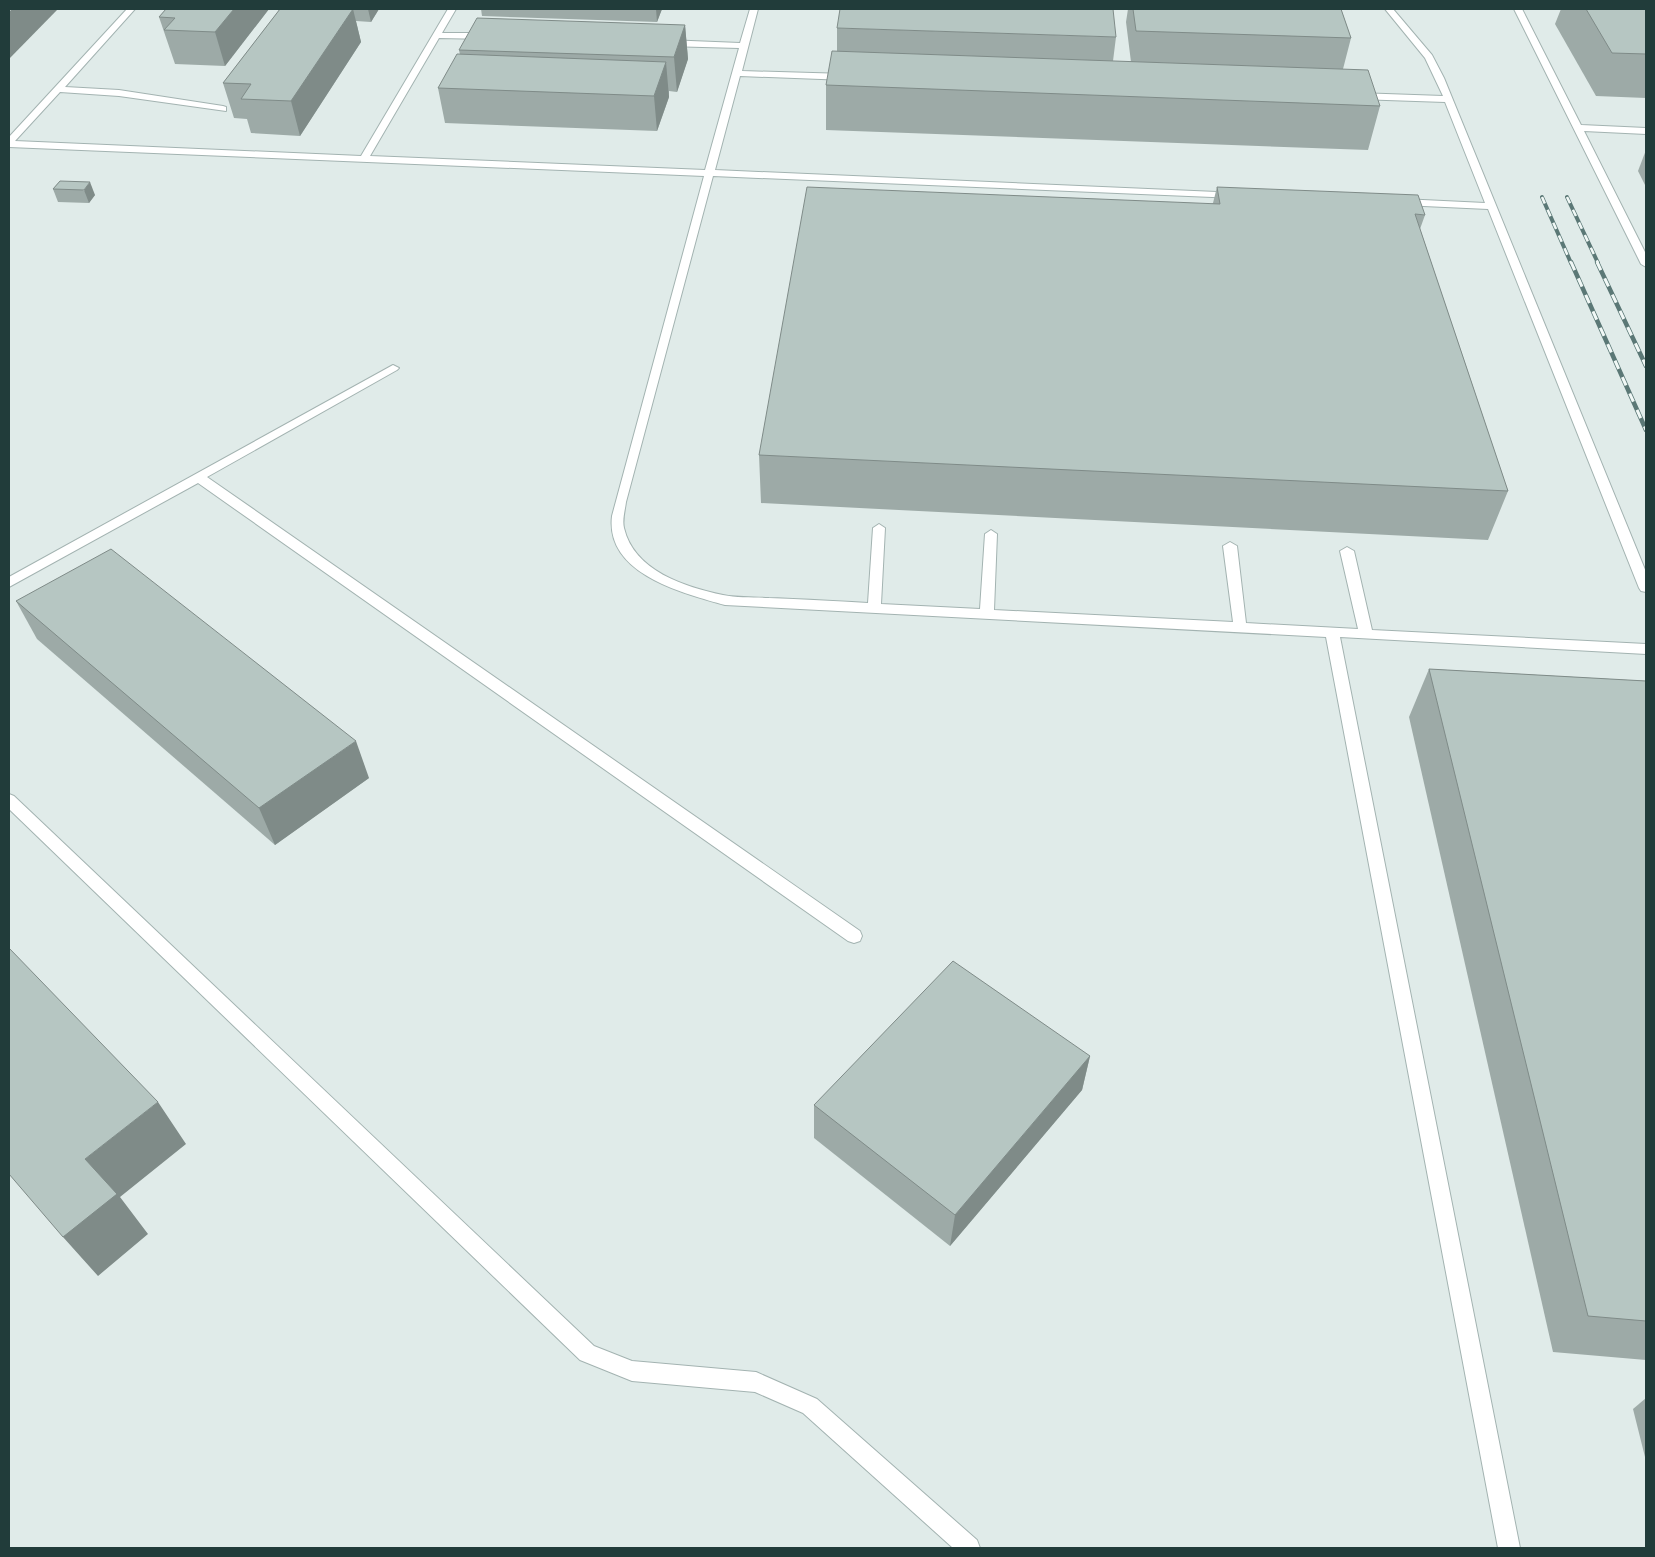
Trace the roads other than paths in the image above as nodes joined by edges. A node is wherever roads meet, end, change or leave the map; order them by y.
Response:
1 (131, 9) edge
2 (452, 9) edge
3 (754, 9) edge
4 (1388, 9) edge
5 (1518, 9) edge
6 (437, 34) junction
7 (496, 37) edge
8 (655, 42) edge
9 (744, 46) junction
10 (736, 73) junction
11 (855, 78) edge
12 (57, 89) junction
13 (1350, 96) edge
14 (1449, 99) junction
15 (223, 109) dead end
16 (1577, 128) junction
17 (1646, 131) edge
18 (9, 143) edge
19 (364, 158) junction
20 (710, 172) junction
21 (1244, 195) edge
22 (1393, 202) edge
23 (1492, 206) junction
24 (1646, 264) edge
25 (393, 368) dead end
26 (198, 478) junction
27 (879, 528) dead end
28 (991, 534) dead end
29 (1230, 546) dead end
30 (1347, 551) dead end
31 (9, 583) edge
32 (1646, 588) edge
33 (874, 608) junction
34 (987, 614) junction
35 (1240, 627) junction
36 (1332, 632) junction
37 (1366, 634) junction
38 (1646, 649) edge
39 (9, 800) edge
40 (854, 936) dead end
41 (969, 1548) edge
42 (1509, 1548) edge

1 - 12 lane
2 - 6 lane
3 - 9 lane
4 - 14 lane
5 - 16 lane
6 - 7 lane
6 - 19 lane
8 - 9 lane
9 - 10 lane
10 - 11 lane
10 - 20 lane
12 - 15 lane
12 - 18 lane
13 - 14 lane
14 - 23 lane
16 - 17 lane
16 - 24 lane
18 - 19 lane
19 - 20 lane
20 - 21 lane
20 - 33 lane
22 - 23 lane
23 - 32 lane
25 - 26 lane
26 - 31 lane
26 - 40 lane
27 - 33 lane
28 - 34 lane
29 - 35 lane
30 - 37 lane
33 - 34 lane
34 - 35 lane
35 - 36 lane
36 - 37 lane
36 - 42 lane
37 - 38 lane
39 - 41 lane

